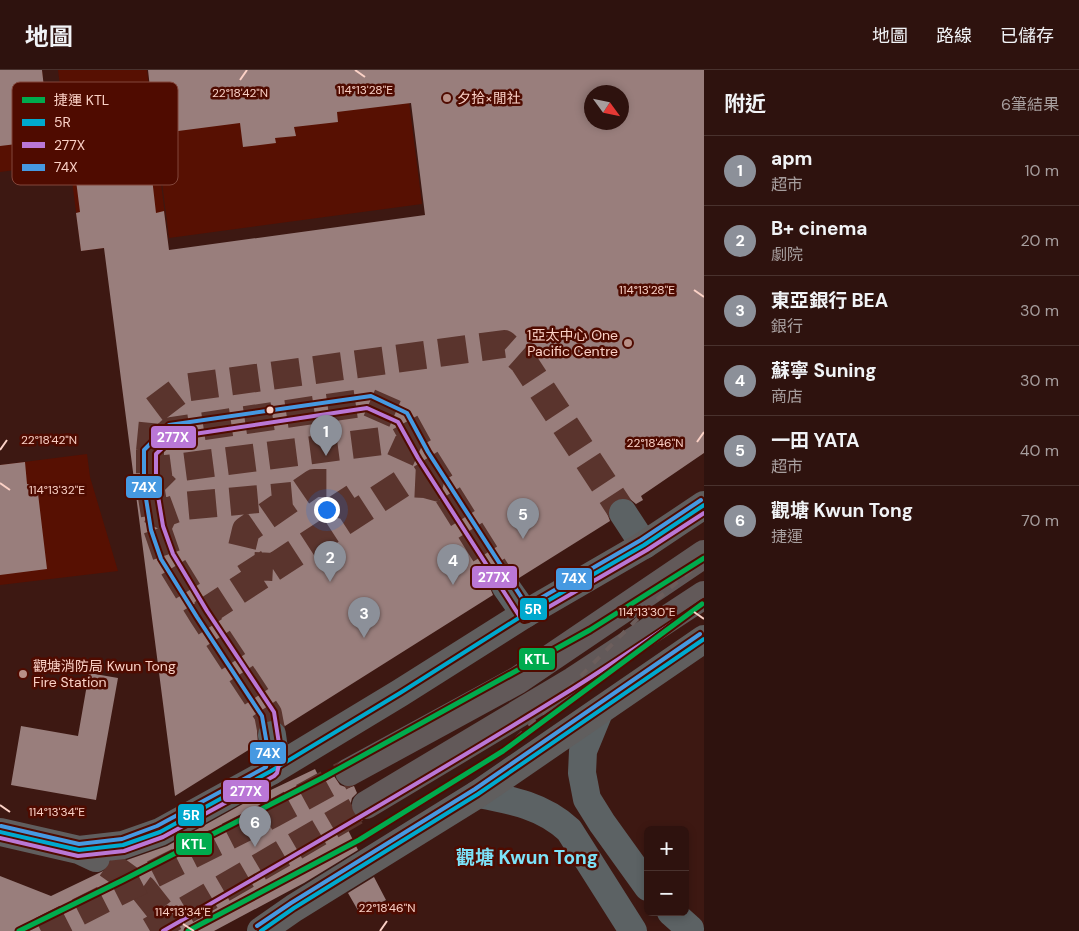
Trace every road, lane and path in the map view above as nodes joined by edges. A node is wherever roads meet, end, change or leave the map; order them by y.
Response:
1 (704, 505) edge
2 (623, 513) tunnel mouth
3 (644, 546) junction
4 (704, 554) edge
5 (506, 587) tunnel mouth
6 (704, 595) edge
7 (524, 614) junction
8 (704, 639) edge
9 (598, 712) junction
10 (272, 735) tunnel mouth
11 (271, 771) junction
12 (349, 772) tunnel mouth
13 (478, 794) junction
14 (366, 805) tunnel mouth
15 (0, 832) edge
16 (79, 850) junction
17 (108, 864) tunnel mouth
18 (644, 881) edge
19 (261, 931) edge
20 (633, 931) edge

1 - 3 main road
2 - 3 lane
3 - 7 main road
4 - 12 highway
5 - 7 lane
6 - 14 highway
7 - 11 main road
8 - 9 main road
9 - 13 main road
9 - 18 lane
10 - 11 lane
11 - 16 main road
13 - 19 main road
13 - 20 lane
15 - 16 main road
16 - 17 main road

